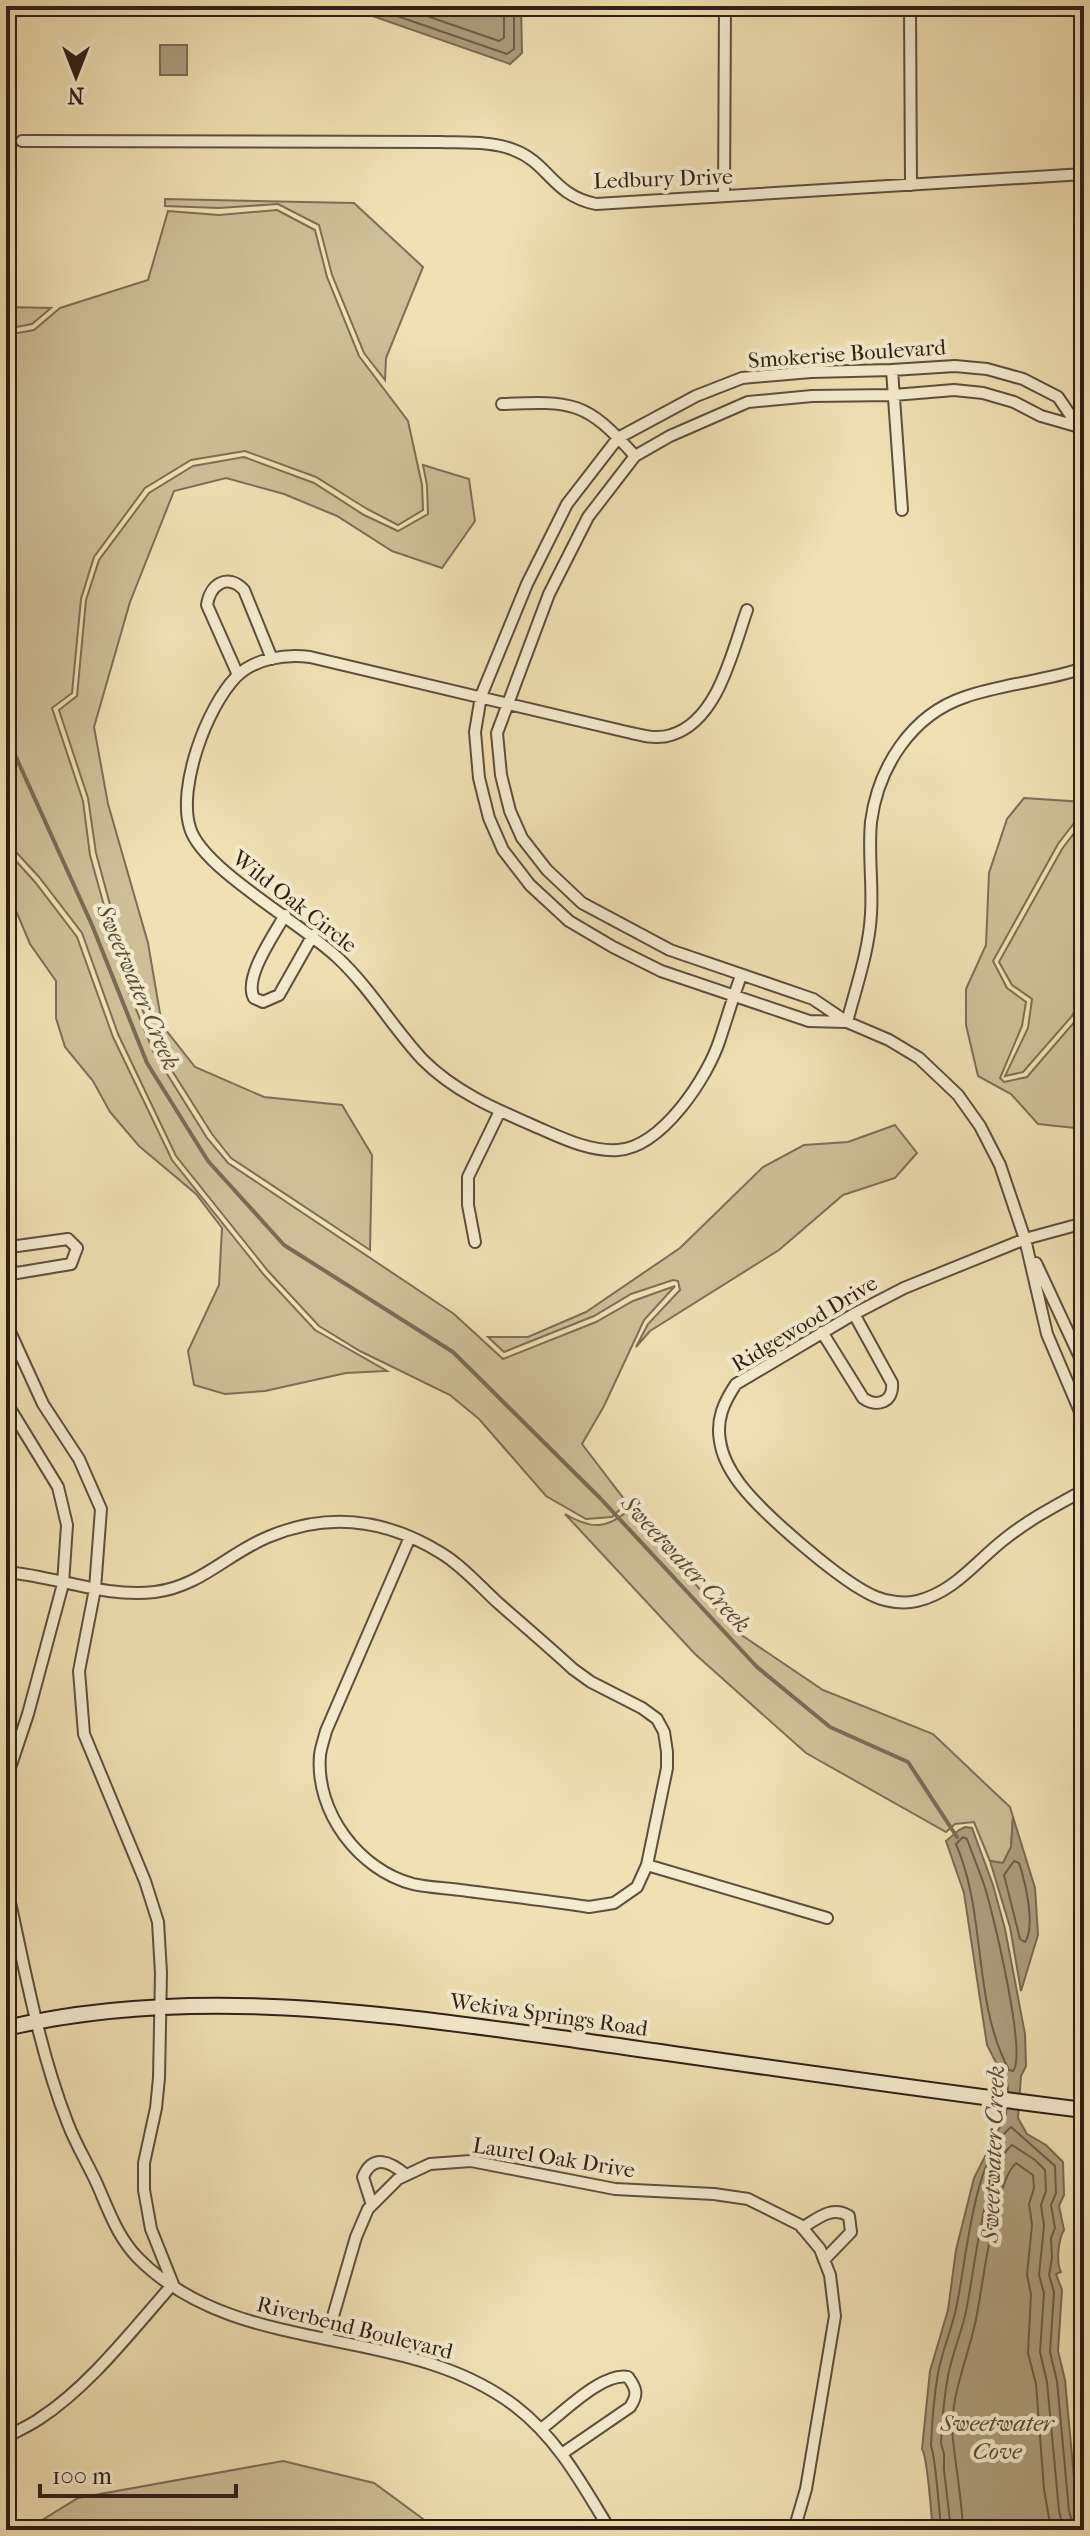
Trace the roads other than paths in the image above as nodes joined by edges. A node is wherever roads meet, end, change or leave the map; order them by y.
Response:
1 (725, 6) edge
2 (910, 6) edge
3 (22, 141) dead end
4 (1084, 174) edge
5 (911, 185) junction
6 (724, 196) junction
7 (892, 370) junction
8 (894, 395) junction
9 (502, 404) dead end
10 (1084, 416) edge
11 (1076, 426) junction
12 (1084, 435) edge
13 (618, 438) junction
14 (635, 456) junction
15 (902, 510) dead end
16 (747, 610) dead end
17 (272, 659) junction
18 (1084, 668) edge
19 (238, 675) junction
20 (481, 696) junction
21 (507, 703) junction
22 (582, 903) junction
23 (285, 915) junction
24 (569, 921) junction
25 (313, 935) junction
26 (741, 976) junction
27 (733, 996) junction
28 (847, 1022) junction
29 (500, 1111) junction
30 (1084, 1223) edge
31 (1025, 1239) junction
32 (475, 1242) dead end
33 (6, 1251) edge
34 (6, 1268) edge
35 (854, 1314) junction
36 (6, 1323) edge
37 (822, 1332) junction
38 (1084, 1366) edge
39 (6, 1402) edge
40 (1084, 1421) edge
41 (1084, 1490) edge
42 (410, 1537) junction
43 (6, 1572) edge
44 (63, 1584) junction
45 (95, 1589) junction
46 (6, 1780) edge
47 (647, 1865) junction
48 (6, 1884) edge
49 (827, 1918) dead end
50 (159, 2009) junction
51 (37, 2021) junction
52 (6, 2028) edge
53 (1084, 2110) edge
54 (406, 2175) junction
55 (372, 2205) junction
56 (802, 2228) junction
57 (824, 2260) junction
58 (173, 2284) junction
59 (327, 2337) junction
60 (541, 2429) junction
61 (6, 2437) edge
62 (563, 2453) junction
63 (610, 2530) edge
64 (794, 2530) edge

1 - 6 street
2 - 5 street
3 - 6 street, Ledbury Drive
4 - 5 street, Ledbury Drive
5 - 6 street, Ledbury Drive
7 - 8 street
7 - 11 street, Smokerise Boulevard
7 - 13 street, Smokerise Boulevard
8 - 11 street, Smokerise Boulevard
8 - 14 street, Smokerise Boulevard
8 - 15 street
9 - 13 street
10 - 11 street
11 - 12 street, Smokerise Boulevard
13 - 14 street
13 - 20 street, Smokerise Boulevard
14 - 21 street, Smokerise Boulevard
16 - 21 street, Wild Oak Circle
17 - 19 street, Wild Oak Circle
17 - 19 street
17 - 20 street, Wild Oak Circle
18 - 28 street
19 - 23 street, Wild Oak Circle
20 - 21 street, Wild Oak Circle
20 - 24 street, Smokerise Boulevard
21 - 22 street, Smokerise Boulevard
22 - 24 street
22 - 26 street, Smokerise Boulevard
23 - 25 street, Wild Oak Circle
23 - 25 street
24 - 27 street, Smokerise Boulevard
25 - 29 street, Wild Oak Circle
26 - 27 street, Wild Oak Circle
26 - 28 street, Smokerise Boulevard
27 - 28 street, Smokerise Boulevard
27 - 29 street, Wild Oak Circle
28 - 31 street
29 - 32 street
30 - 31 street, Ridgewood Drive
31 - 35 street, Ridgewood Drive
31 - 38 street
31 - 40 street
33 - 34 street
35 - 37 street, Ridgewood Drive
35 - 37 street
36 - 45 street
37 - 41 street, Ridgewood Drive
39 - 44 street
42 - 45 street
42 - 47 street
42 - 47 street
43 - 44 street
44 - 45 street
44 - 46 street
45 - 50 street
47 - 49 street
48 - 51 street, Riverbend Boulevard
50 - 51 main road, Wekiva Springs Road
50 - 53 main road, Wekiva Springs Road
50 - 58 street
51 - 52 main road, Wekiva Springs Road
51 - 58 street, Riverbend Boulevard
54 - 55 street, Laurel Oak Drive
54 - 55 street
54 - 56 street, Laurel Oak Drive
55 - 59 street, Laurel Oak Drive
56 - 57 street, Laurel Oak Drive
56 - 57 street
57 - 64 street, Laurel Oak Drive
58 - 59 street, Riverbend Boulevard
58 - 61 street
59 - 60 street, Riverbend Boulevard
60 - 62 street, Riverbend Boulevard
60 - 62 street
62 - 63 street, Riverbend Boulevard

